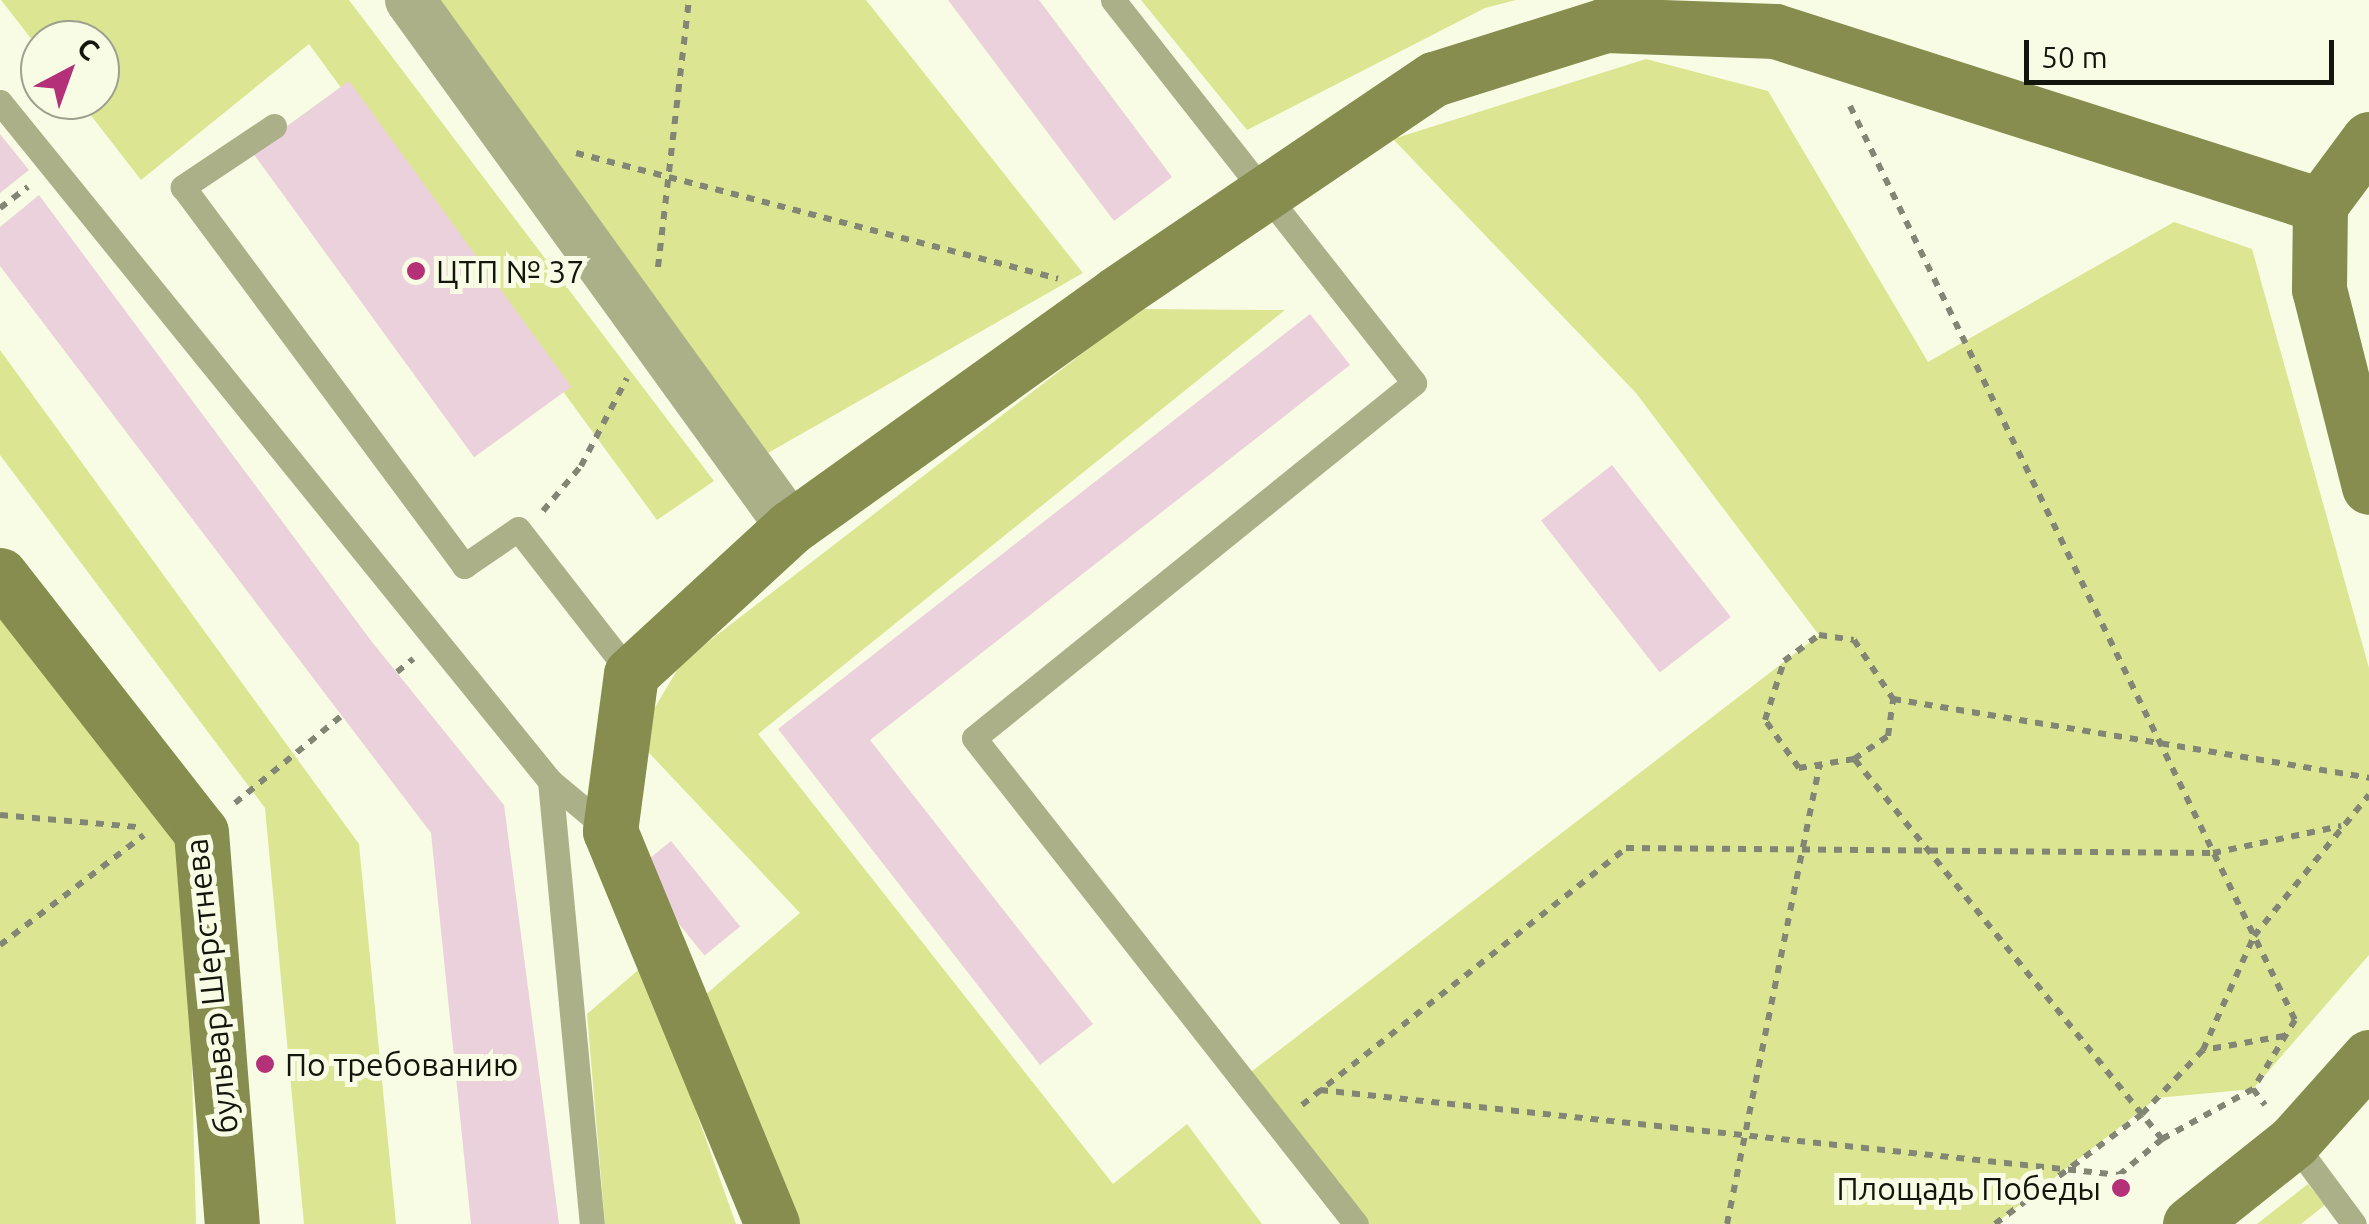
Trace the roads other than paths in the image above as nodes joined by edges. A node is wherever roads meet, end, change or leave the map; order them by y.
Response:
1 (410, 0) edge
2 (1113, 0) edge
3 (1784, 25) edge
4 (0, 102) edge
5 (274, 126) dead end
6 (2369, 139) edge
7 (1266, 191) junction
8 (2320, 206) junction
9 (2369, 487) edge
10 (792, 528) junction
11 (0, 575) edge
12 (630, 674) junction
13 (550, 781) junction
14 (610, 831) junction
15 (2369, 1057) edge
16 (2293, 1142) junction
17 (2348, 1222) edge
18 (232, 1224) edge
19 (592, 1224) edge
20 (772, 1224) edge
21 (1356, 1224) edge
22 (2190, 1224) edge

1 - 10 street
2 - 7 lane
3 - 7 street
3 - 8 street
4 - 13 lane
5 - 12 lane
6 - 8 street
7 - 10 street
7 - 21 lane
8 - 9 street
10 - 12 street
11 - 18 street, бульвар Шерстнева
12 - 14 street
13 - 14 lane
13 - 19 lane
14 - 20 street
15 - 16 street
16 - 17 lane
16 - 22 street

